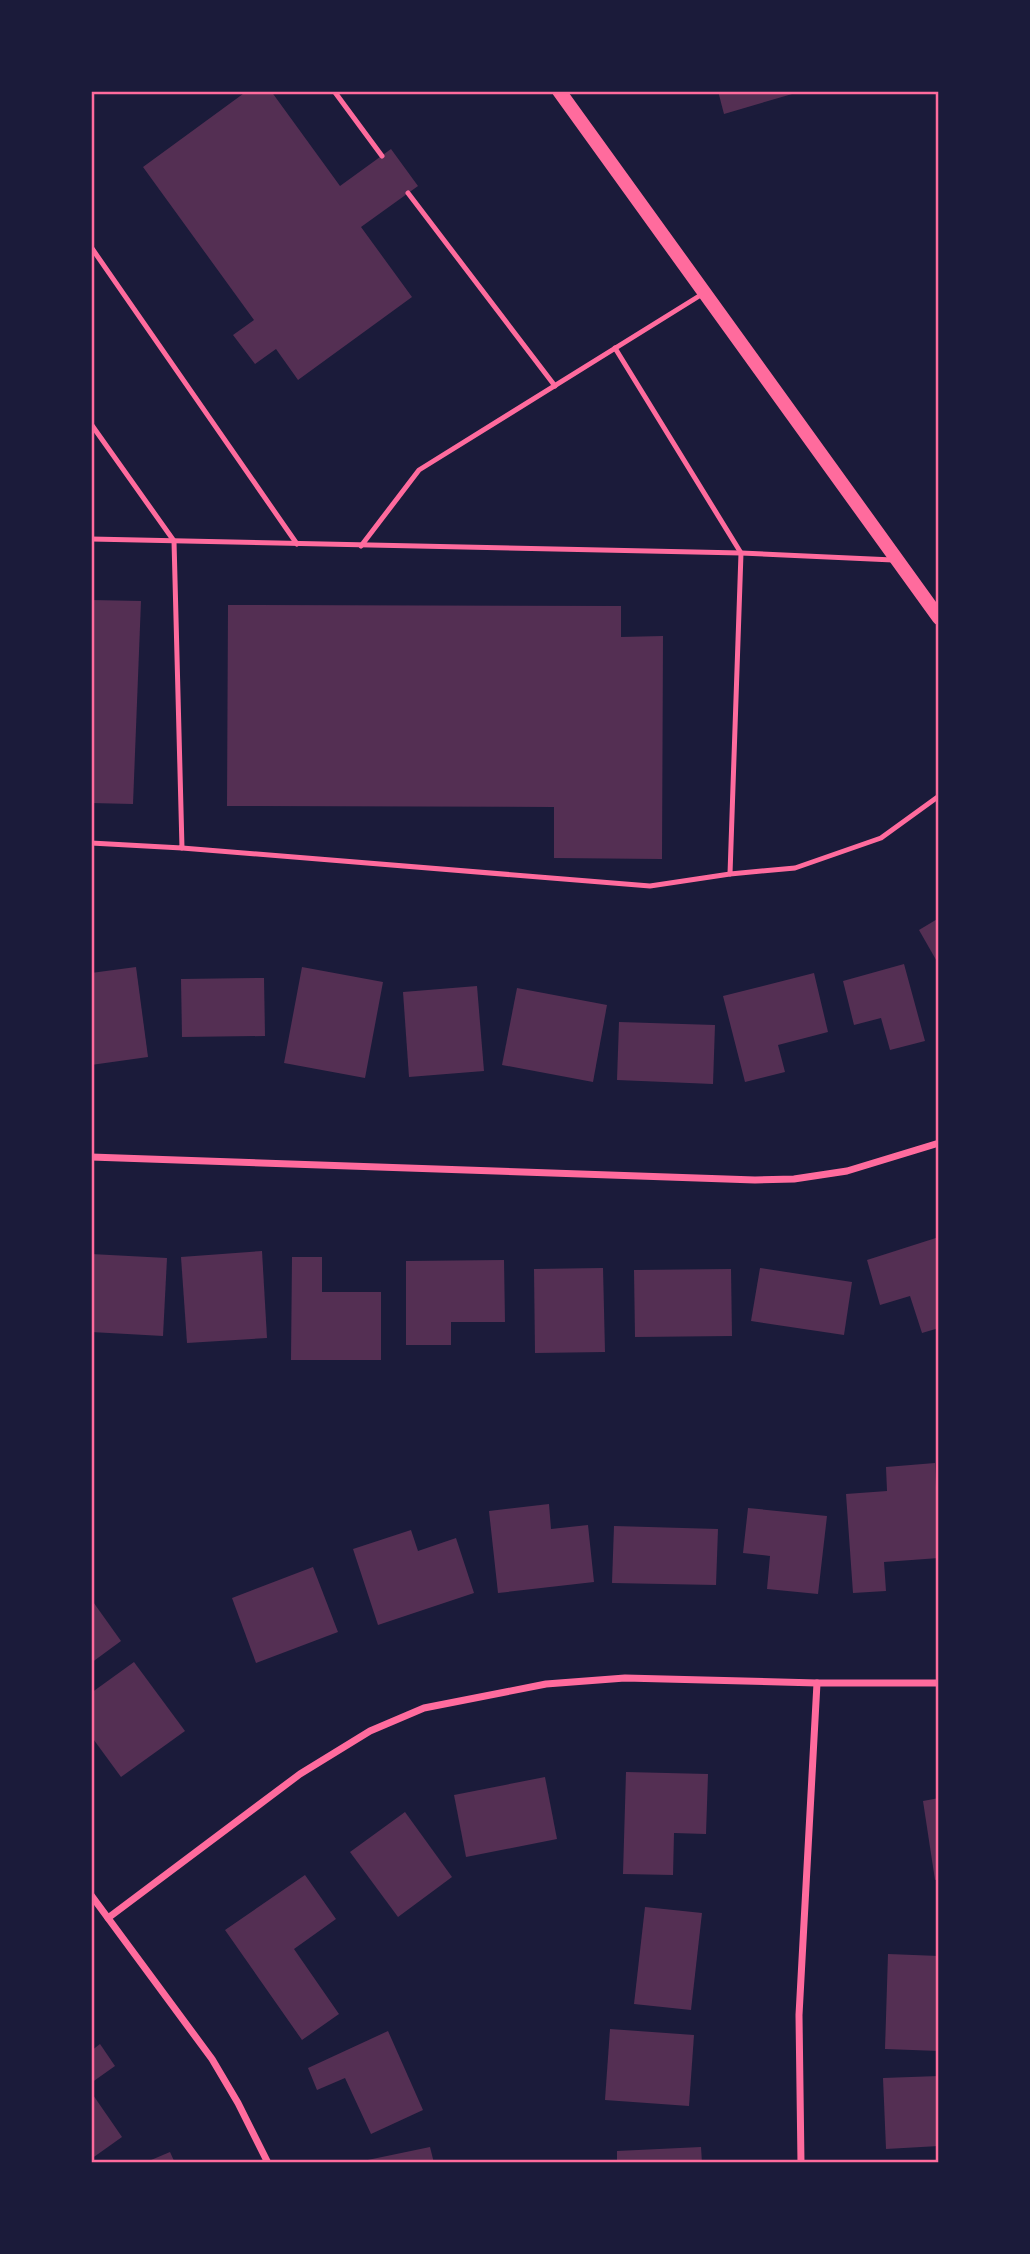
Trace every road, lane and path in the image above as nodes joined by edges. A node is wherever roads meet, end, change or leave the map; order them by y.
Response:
1 (334, 91) edge
2 (559, 91) edge
3 (382, 156) dead end
4 (408, 193) dead end
5 (91, 247) edge
6 (704, 293) junction
7 (615, 348) junction
8 (555, 386) junction
9 (91, 424) edge
10 (91, 539) edge
11 (174, 541) junction
12 (297, 544) junction
13 (360, 546) junction
14 (741, 553) junction
15 (897, 560) junction
16 (939, 618) edge
17 (939, 796) edge
18 (91, 843) edge
19 (182, 848) junction
20 (730, 874) junction
21 (939, 1143) edge
22 (91, 1157) edge
23 (817, 1683) junction
24 (939, 1683) edge
25 (91, 1895) edge
26 (108, 1918) junction
27 (268, 2163) edge
28 (801, 2163) edge

1 - 3 lane
2 - 6 main road
4 - 8 lane
5 - 12 lane
6 - 7 lane
6 - 15 main road
7 - 8 lane
7 - 14 lane
8 - 13 lane
9 - 11 lane
10 - 11 lane
11 - 12 lane
11 - 19 lane
12 - 13 lane
13 - 14 lane
14 - 15 lane
14 - 20 lane
15 - 16 main road
17 - 20 lane
18 - 19 lane
19 - 20 lane
21 - 22 street
23 - 24 street
23 - 26 street
23 - 28 street
25 - 26 street
26 - 27 street

